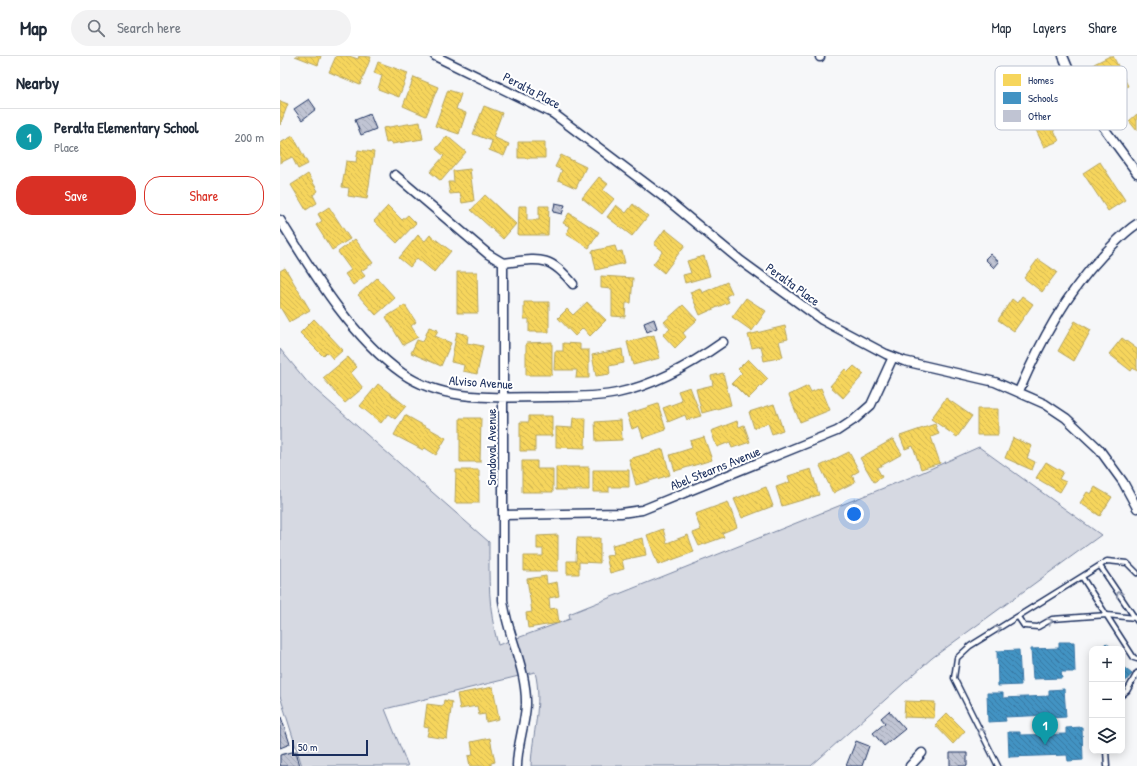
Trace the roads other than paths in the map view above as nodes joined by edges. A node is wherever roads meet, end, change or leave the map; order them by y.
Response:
1 (435, 56) edge
2 (1063, 56) edge
3 (1067, 66) edge
4 (1106, 130) edge
5 (1137, 172) edge
6 (395, 175) dead end
7 (280, 220) edge
8 (1137, 224) edge
9 (503, 263) junction
10 (573, 284) dead end
11 (722, 342) dead end
12 (893, 357) junction
13 (1019, 391) junction
14 (503, 397) junction
15 (1137, 508) edge
16 (502, 515) junction
17 (1100, 566) junction
18 (1137, 573) edge
19 (1082, 577) junction
20 (1107, 615) junction
21 (1018, 617) junction
22 (1136, 620) edge
23 (1137, 659) edge
24 (1137, 673) edge
25 (1125, 693) edge
26 (922, 753) dead end
27 (1106, 754) edge
28 (517, 766) edge
29 (910, 766) edge
30 (998, 766) edge
31 (1107, 766) edge

1 - 12 street, Peralta Place
2 - 3 street
4 - 5 street
6 - 9 street
7 - 14 street, Alviso Avenue
8 - 13 street
9 - 10 street
9 - 14 street, Sandoval Avenue
11 - 14 street, Alviso Avenue
12 - 13 street, Peralta Place
12 - 16 street, Abel Stearns Avenue
13 - 15 street, Peralta Place
14 - 16 street, Sandoval Avenue
16 - 28 street, Sandoval Avenue
17 - 18 lane
17 - 19 lane
22 -> 17 lane
19 - 20 lane
19 - 21 lane
21 -> 20 lane
20 - 22 lane
20 - 23 lane
30 -> 21 lane
24 - 25 lane
26 - 29 street
27 - 31 lane

